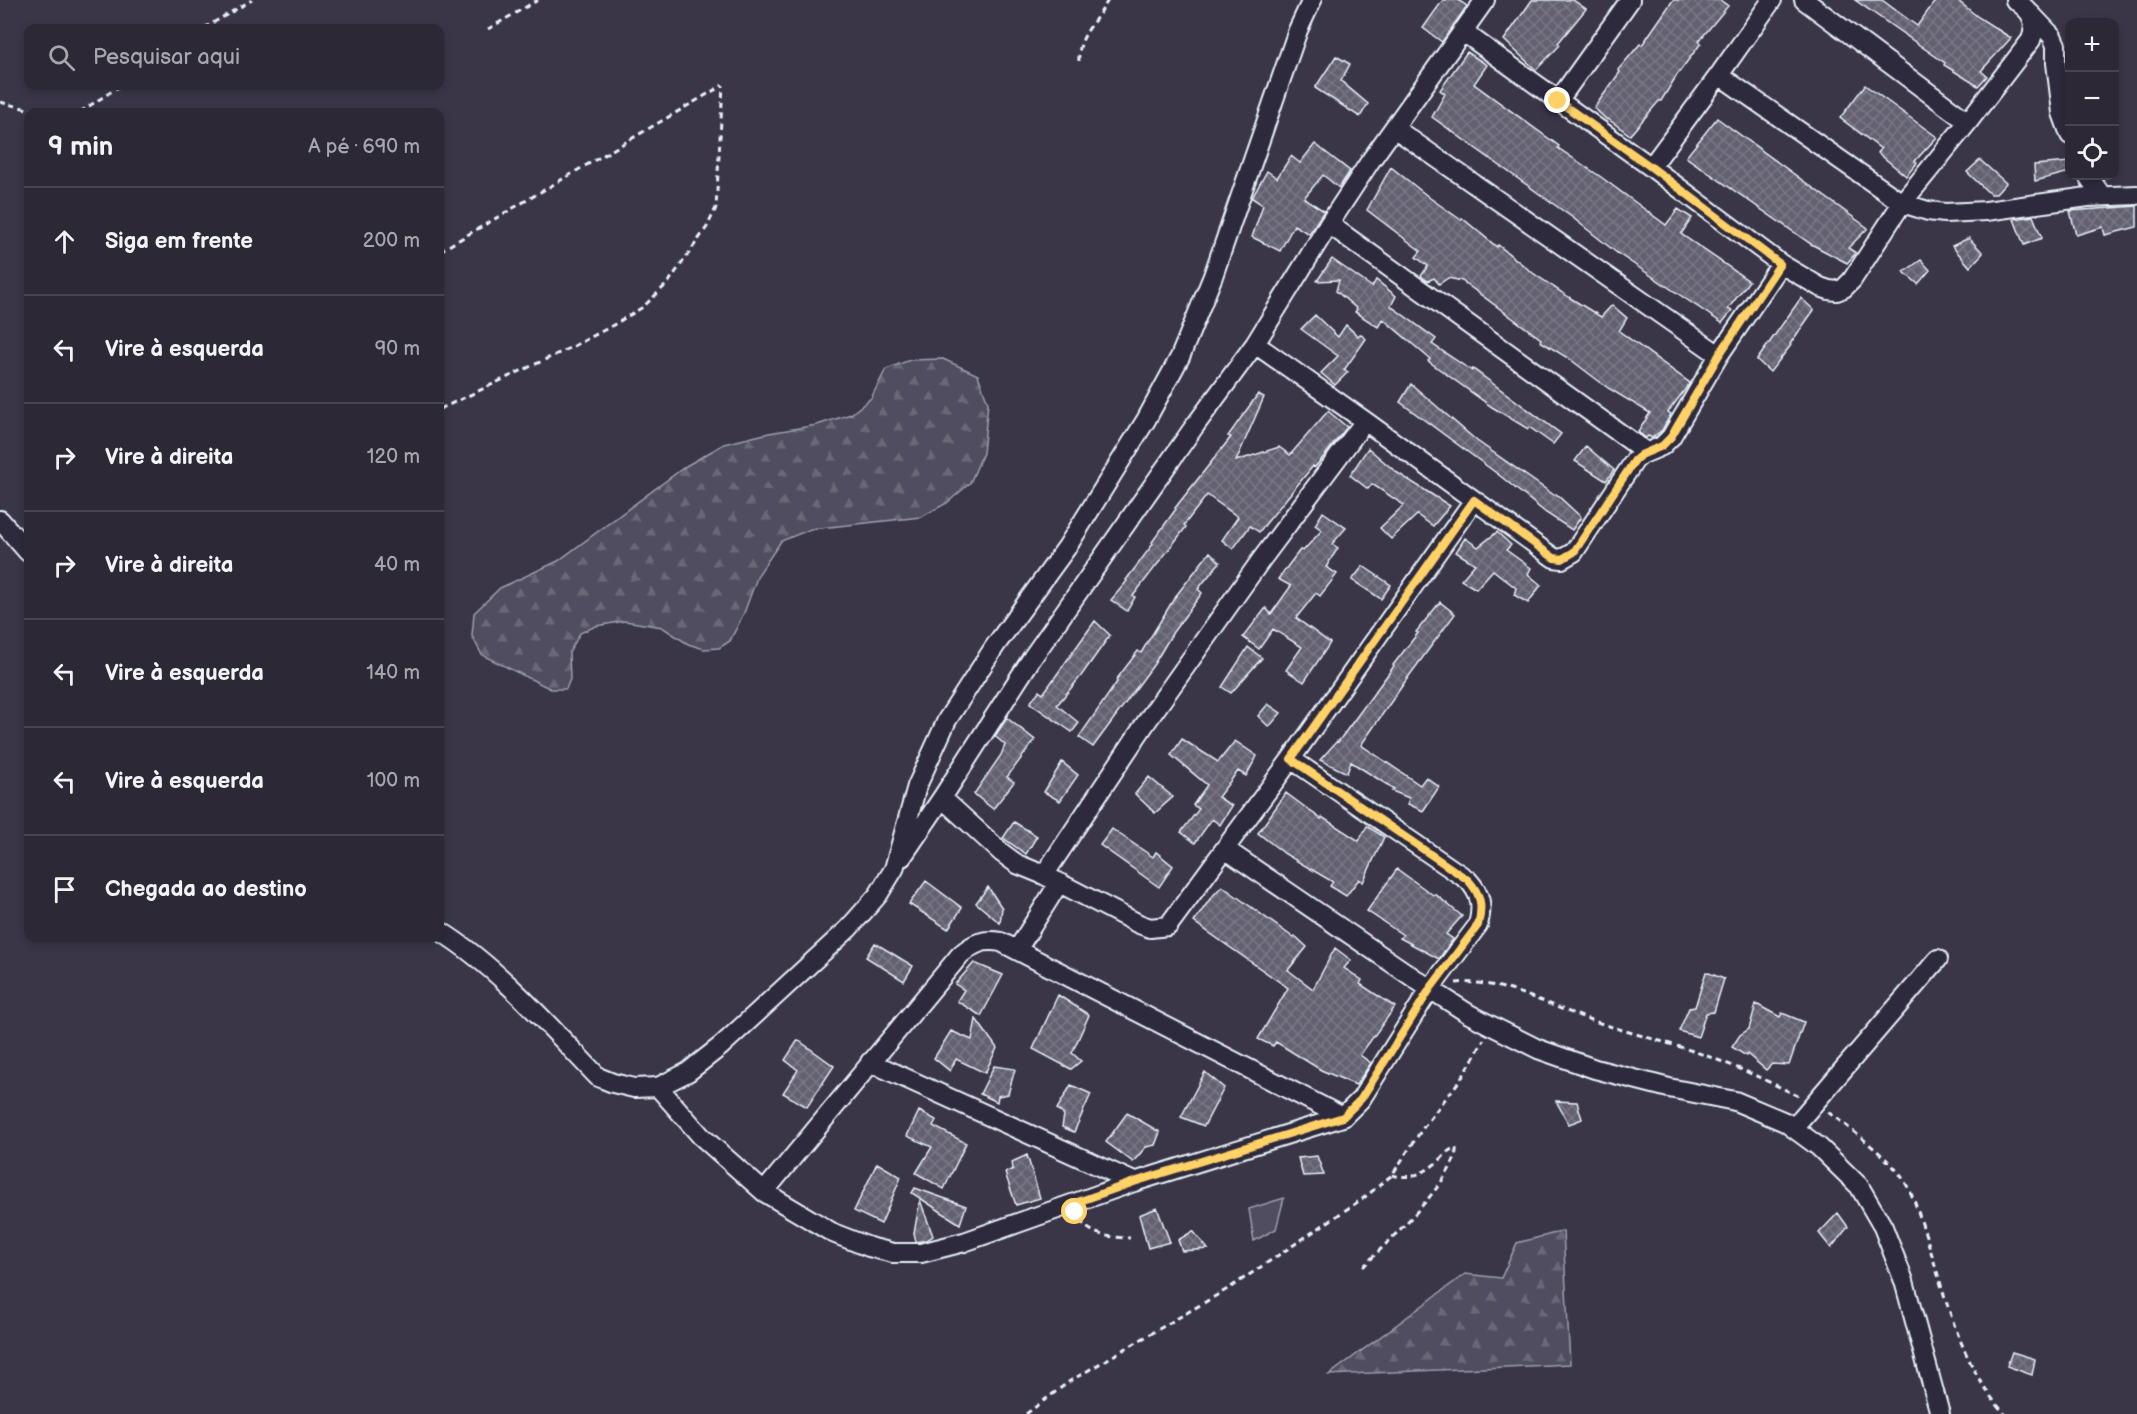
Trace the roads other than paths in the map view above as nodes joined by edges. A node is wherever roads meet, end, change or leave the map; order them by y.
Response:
1 (1312, 0) edge
2 (1485, 0) edge
3 (1630, 0) edge
4 (1772, 0) edge
5 (1804, 0) edge
6 (2022, 6) edge
7 (1462, 31) junction
8 (1719, 75) junction
9 (1558, 101) junction
10 (1968, 122) junction
11 (2067, 126) edge
12 (1394, 128) junction
13 (1651, 167) junction
14 (2091, 180) edge
15 (2137, 195) edge
16 (2102, 196) junction
17 (1902, 203) junction
18 (1329, 224) junction
19 (1780, 264) junction
20 (1256, 344) junction
21 (1719, 355) junction
22 (1365, 421) junction
23 (1646, 452) junction
24 (1474, 500) junction
25 (0, 520) edge
26 (24, 547) edge
27 (1291, 759) junction
28 (942, 798) junction
29 (1225, 849) junction
30 (894, 869) junction
31 (1051, 879) junction
32 (444, 933) edge
33 (1017, 950) junction
34 (1938, 959) dead end
35 (1432, 987) junction
36 (870, 1062) junction
37 (658, 1087) junction
38 (1343, 1117) junction
39 (1793, 1128) junction
40 (1134, 1182) junction
41 (764, 1192) junction
42 (1940, 1414) edge

1 - 30 street
2 - 7 street
3 - 9 street
4 - 8 street
5 - 10 street
6 - 10 street
6 - 11 street
7 - 9 street
7 - 12 street
8 - 13 street
8 - 17 street
9 - 13 street
10 - 17 street
12 - 18 street
12 - 21 street
13 - 19 street
14 - 16 street
15 - 16 street
16 - 17 street
17 - 19 street
18 - 20 street
18 - 23 street
19 - 21 street
20 - 22 street
20 - 28 street
21 - 23 street
22 - 24 street
22 - 31 street
23 - 24 street
24 - 27 street
25 - 26 street
27 - 29 street
27 - 35 street
28 - 30 street
28 - 31 street
29 - 31 street
29 - 35 street
30 - 37 street
31 - 33 street
32 - 37 street
33 - 36 street
33 - 38 street
34 - 39 street
35 - 38 street
35 - 39 street
36 - 40 street
36 - 41 street
37 - 41 street
38 - 40 street
39 - 42 street
40 - 41 street

